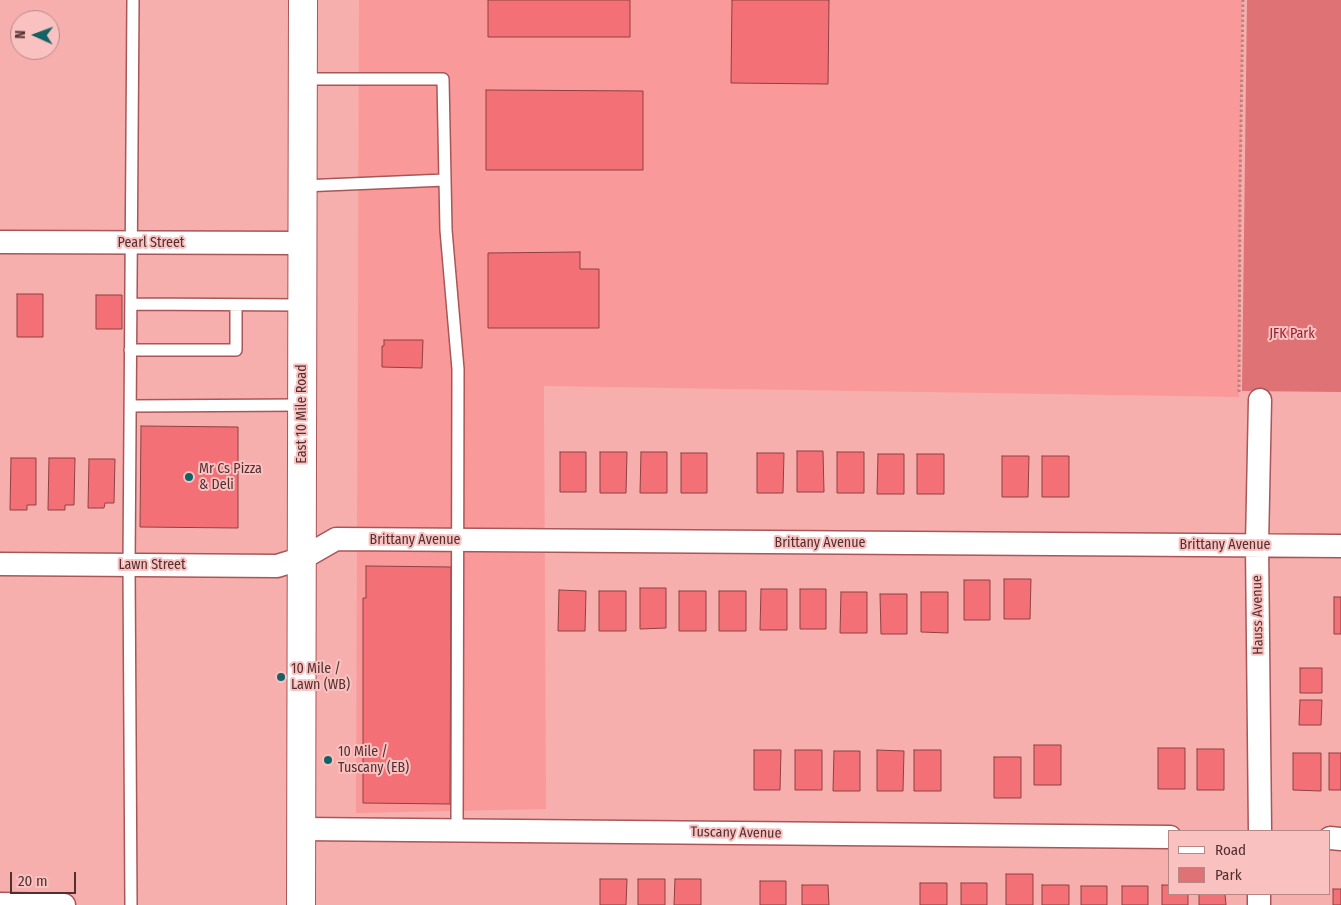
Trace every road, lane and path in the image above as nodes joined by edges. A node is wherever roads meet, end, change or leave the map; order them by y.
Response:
1 (132, 0) edge
2 (303, 0) edge
3 (1243, 0) edge
4 (303, 79) junction
5 (445, 180) junction
6 (302, 186) junction
7 (0, 242) edge
8 (131, 243) junction
9 (302, 243) junction
10 (131, 304) junction
11 (236, 305) junction
12 (302, 306) junction
13 (130, 350) junction
14 (1250, 399) joint
15 (130, 406) junction
16 (302, 406) junction
17 (457, 540) junction
18 (1257, 545) junction
19 (1341, 546) edge
20 (303, 558) junction
21 (0, 564) edge
22 (129, 565) junction
23 (301, 829) junction
24 (457, 830) junction
25 (1260, 830) edge
26 (1168, 837) edge
27 (0, 904) edge
28 (64, 905) edge
29 (131, 905) edge
30 (301, 905) edge

1 - 8 lane
2 - 4 main road, East 10 Mile Road
3 - 14 path
4 - 5 lane
4 - 6 main road, East 10 Mile Road
5 - 6 lane
5 - 17 lane
6 - 9 main road, East 10 Mile Road
7 - 8 street, Pearl Street
8 - 9 street, Pearl Street
8 - 10 lane
9 - 12 main road, East 10 Mile Road
10 - 11 lane
10 - 13 lane
11 - 12 lane
11 - 13 lane
12 - 16 main road, East 10 Mile Road
13 - 15 lane
14 - 18 street, Hauss Avenue
15 - 16 lane
15 - 22 lane
16 - 20 main road, East 10 Mile Road
17 - 18 street, Brittany Avenue
17 - 20 street, Brittany Avenue
17 - 24 lane
18 - 19 street, Brittany Avenue
18 - 25 street, Hauss Avenue
20 - 22 street, Lawn Street
20 - 23 main road, East 10 Mile Road
21 - 22 street, Lawn Street
22 - 29 lane
23 - 24 street, Tuscany Avenue
23 - 30 main road, East 10 Mile Road
24 - 26 street, Tuscany Avenue
27 - 28 street

